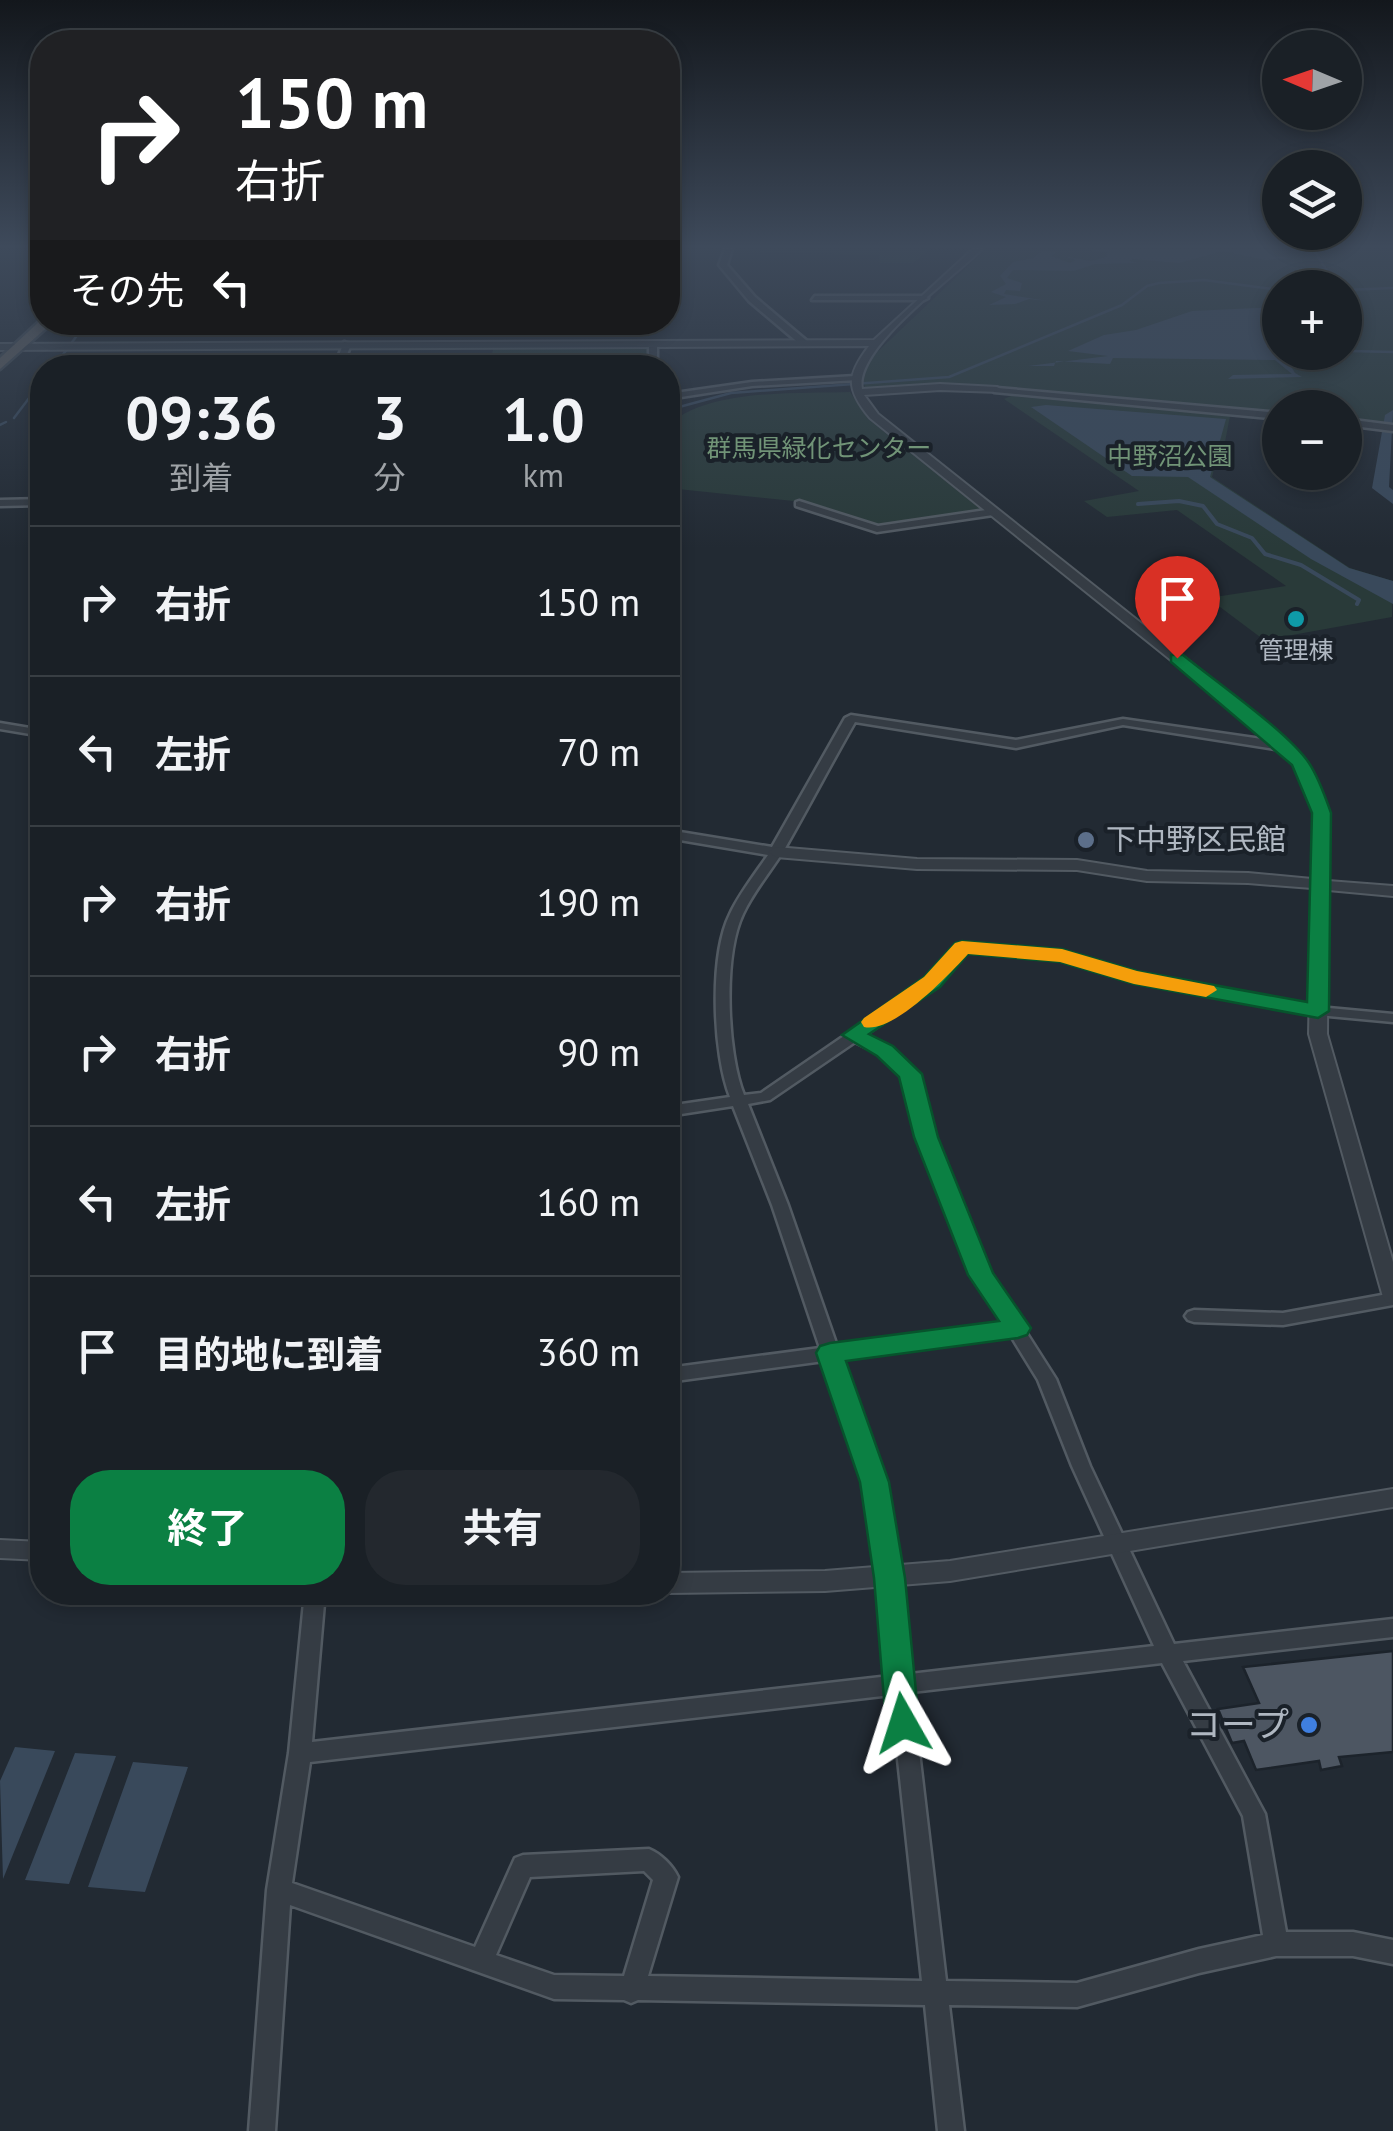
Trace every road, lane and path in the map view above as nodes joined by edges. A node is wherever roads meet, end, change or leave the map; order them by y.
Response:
1 (871, 348) edge
2 (857, 385) junction
3 (997, 390) joint
4 (680, 396) edge
5 (1262, 414) edge
6 (1362, 424) edge
7 (1393, 428) edge
8 (30, 503) edge
9 (0, 504) edge
10 (800, 504) dead end
11 (994, 512) junction
12 (4, 727) edge
13 (30, 731) edge
14 (1282, 746) junction
15 (680, 836) edge
16 (776, 852) junction
17 (1322, 886) junction
18 (1393, 891) edge
19 (1318, 1011) junction
20 (1393, 1018) edge
21 (853, 1035) junction
22 (740, 1102) junction
23 (680, 1109) edge
24 (1393, 1298) edge
25 (1194, 1316) dead end
26 (1018, 1328) junction
27 (830, 1353) junction
28 (680, 1372) edge
29 (1393, 1498) edge
30 (1119, 1545) junction
31 (0, 1549) edge
32 (30, 1550) edge
33 (890, 1578) junction
34 (680, 1582) edge
35 (313, 1605) edge
36 (1393, 1628) edge
37 (1170, 1656) junction
38 (898, 1684) junction
39 (300, 1753) junction
40 (279, 1890) junction
41 (1276, 1944) junction
42 (1393, 1952) edge
43 (481, 1962) junction
44 (631, 1991) junction
45 (933, 1994) junction
46 (262, 2131) edge
47 (951, 2131) edge

1 - 2 street
2 - 3 street
2 - 4 street
2 - 11 street
3 - 5 street
6 - 7 street
8 - 9 street
10 - 11 street
11 - 14 street
12 - 13 street
14 - 16 street
14 - 17 street
15 - 16 street
16 - 17 street
16 - 22 street
17 - 18 street
17 - 19 street
19 - 20 street
19 - 21 street
19 - 24 street
21 - 22 street
21 - 26 street
22 - 23 street
22 - 27 street
24 - 25 street
26 - 27 street
26 - 30 street
27 - 28 street
27 - 33 street
29 - 30 street
30 - 33 street
30 - 37 street
31 - 32 street
33 - 34 street
33 - 38 street
35 - 39 street
36 - 37 street
37 - 38 street
37 - 41 street
38 - 39 street
38 - 45 street
39 - 40 street
40 - 43 street
40 - 46 street
41 - 42 street
41 - 45 street
43 - 44 street
43 - 44 street
44 - 45 street
45 - 47 street

